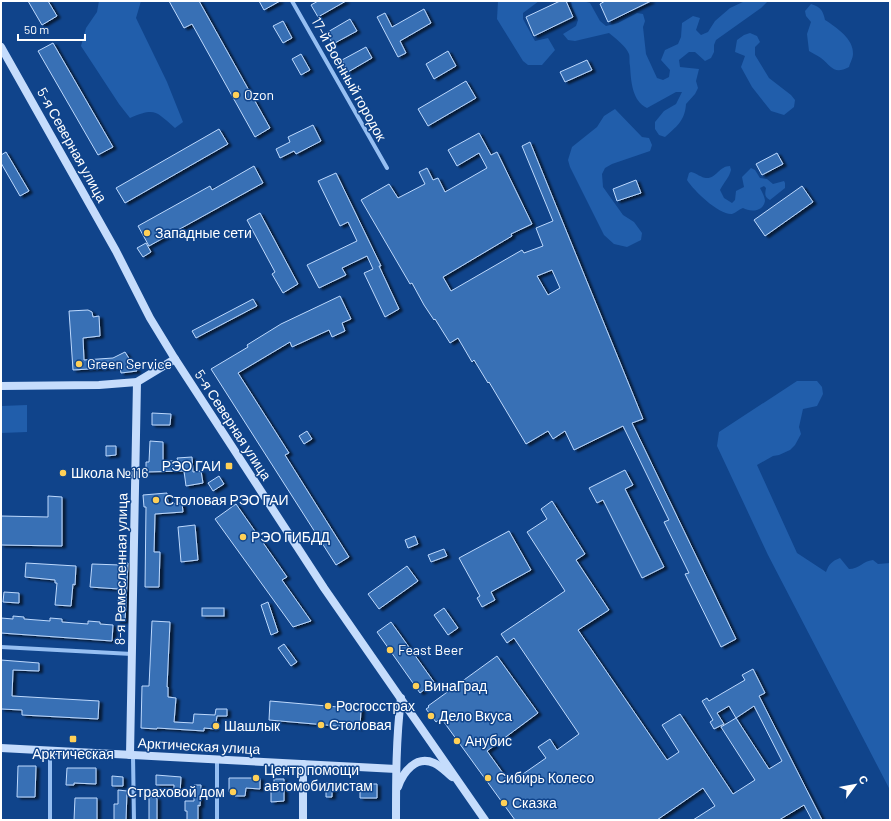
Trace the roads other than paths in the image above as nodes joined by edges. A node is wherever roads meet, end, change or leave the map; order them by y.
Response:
1 (292, 1) edge
2 (1, 47) edge
3 (387, 168) dead end
4 (175, 359) junction
5 (137, 382) junction
6 (1, 386) edge
7 (1, 647) edge
8 (132, 654) junction
9 (401, 698) junction
10 (1, 748) edge
11 (50, 751) junction
12 (132, 756) junction
13 (217, 760) junction
14 (303, 764) junction
15 (396, 769) junction
16 (461, 785) junction
17 (396, 794) junction
18 (50, 820) edge
19 (134, 820) edge
20 (217, 820) edge
21 (303, 820) edge
22 (396, 820) edge
23 (485, 820) edge

1 - 3 street, 17-й Военный городок
2 - 4 main road, 5-я Северная улица
4 - 5 main road
4 - 9 main road, 5-я Северная улица
5 - 6 main road
5 - 8 main road, 8-я Ремесленная улица
7 - 8 street
8 - 12 main road, 8-я Ремесленная улица
9 - 15 main road
9 - 16 main road, 5-я Северная улица
10 - 11 main road, Арктическая улица
11 - 12 main road, Арктическая улица
11 - 18 street
12 - 13 main road, Арктическая улица
12 - 19 street, 8-я Ремесленная улица
13 - 14 main road, Арктическая улица
13 - 20 street
14 - 15 main road, Арктическая улица
14 - 21 main road
15 - 17 main road
16 - 17 main road
16 - 23 main road, 5-я Северная улица
17 - 22 main road

